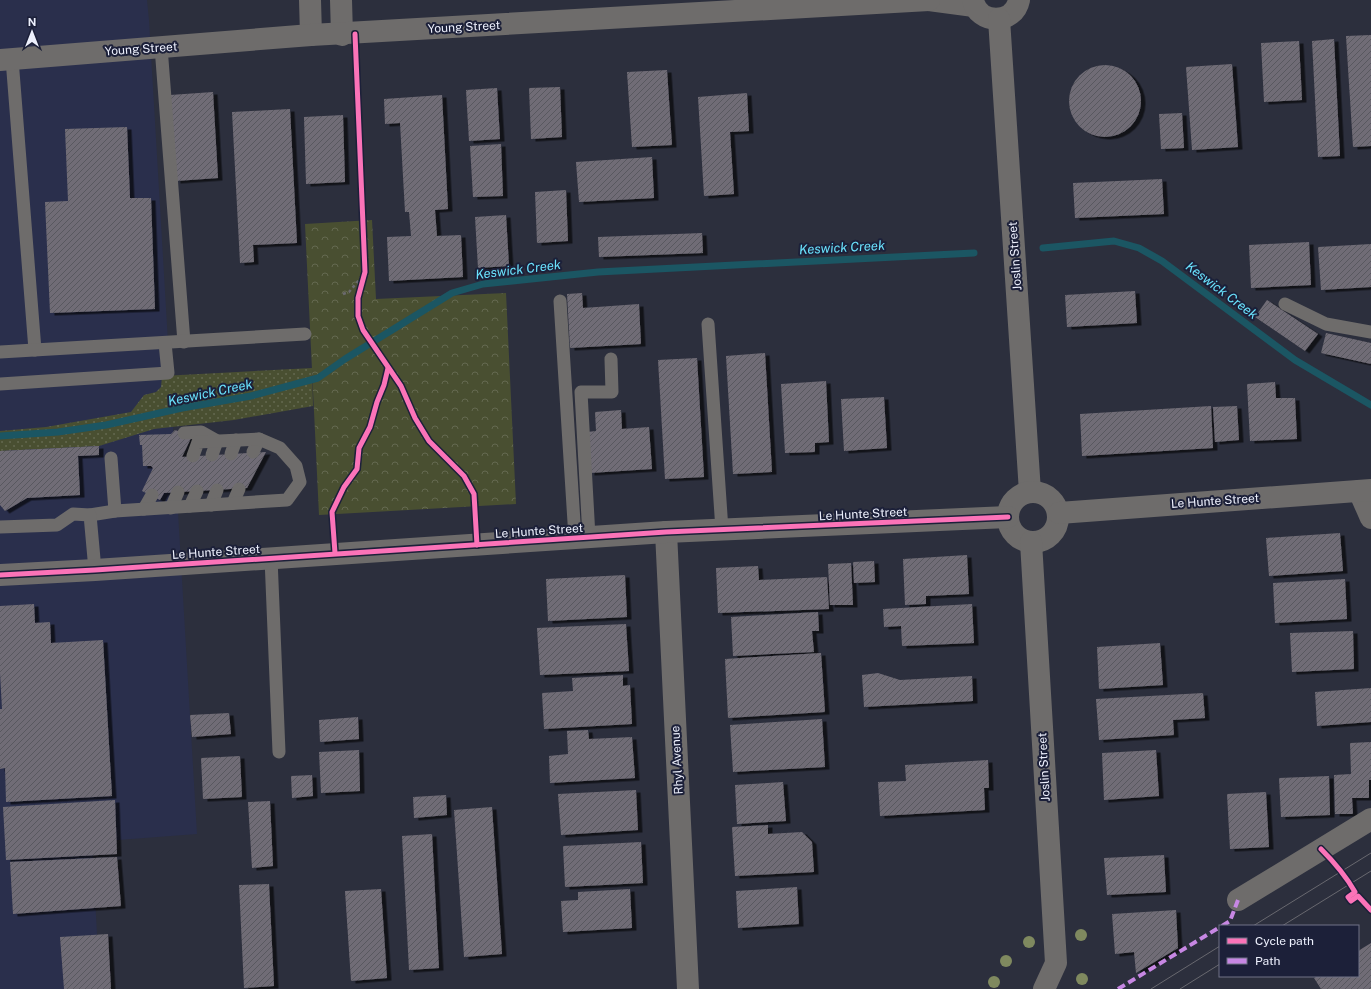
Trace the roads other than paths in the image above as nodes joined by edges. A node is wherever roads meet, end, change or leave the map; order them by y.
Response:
1 (310, 0) edge
2 (341, 0) edge
3 (929, 0) edge
4 (1019, 0) edge
5 (973, 3) edge
6 (999, 19) junction
7 (349, 34) junction
8 (311, 35) junction
9 (161, 47) junction
10 (6, 59) edge
11 (560, 301) dead end
12 (1285, 304) dead end
13 (708, 324) dead end
14 (1371, 332) edge
15 (305, 334) dead end
16 (184, 342) junction
17 (165, 343) junction
18 (35, 350) junction
19 (0, 352) edge
20 (611, 359) dead end
21 (0, 384) edge
22 (184, 433) dead end
23 (259, 439) junction
24 (236, 440) junction
25 (217, 441) junction
26 (253, 452) dead end
27 (231, 454) dead end
28 (212, 455) dead end
29 (193, 456) dead end
30 (111, 458) dead end
31 (238, 489) dead end
32 (217, 490) dead end
33 (1365, 490) edge
34 (197, 491) dead end
35 (178, 492) dead end
36 (1030, 492) junction
37 (152, 495) dead end
38 (233, 503) junction
39 (211, 505) junction
40 (190, 506) junction
41 (171, 508) junction
42 (144, 509) junction
43 (115, 510) junction
44 (1059, 512) junction
45 (90, 514) junction
46 (1008, 517) junction
47 (1371, 518) edge
48 (0, 527) edge
49 (722, 530) junction
50 (666, 532) junction
51 (582, 538) junction
52 (1031, 542) junction
53 (271, 558) junction
54 (95, 570) junction
55 (0, 575) edge
56 (279, 752) dead end
57 (1371, 819) edge
58 (1238, 900) dead end
59 (688, 989) edge
60 (1044, 989) edge

1 - 8 street
2 - 7 street
3 - 5 street, Young Street
3 - 7 street, Young Street
4 - 6 street
5 - 6 street
6 - 36 street, Joslin Street
7 - 8 street, Young Street
8 - 9 street, Young Street
9 - 10 street, Young Street
9 - 16 lane
10 - 18 lane
11 - 51 lane
12 - 14 lane
13 - 49 lane
15 - 16 lane
16 - 17 lane
17 - 18 lane
17 - 21 lane
18 - 19 lane
20 - 51 lane
22 - 25 lane
23 - 24 lane
23 - 26 lane
23 - 38 lane
24 - 25 lane
24 - 27 lane
25 - 28 lane
25 - 29 lane
30 - 43 lane
31 - 38 lane
32 - 39 lane
33 - 44 street, Le Hunte Street
33 - 47 street
34 - 40 lane
35 - 41 lane
36 - 44 street
36 - 46 street
37 - 42 lane
38 - 39 lane
39 - 40 lane
40 - 41 lane
41 - 42 lane
42 - 43 lane
43 - 45 lane
44 - 52 street
45 - 48 lane
45 - 54 lane
46 - 49 street, Le Hunte Street
46 - 52 street
49 - 50 street, Le Hunte Street
50 - 51 street, Le Hunte Street
50 - 59 street, Rhyl Avenue
51 - 53 street, Le Hunte Street
52 - 60 street, Joslin Street
53 - 54 street, Le Hunte Street
53 - 56 lane
54 - 55 street, Le Hunte Street
57 - 58 street

